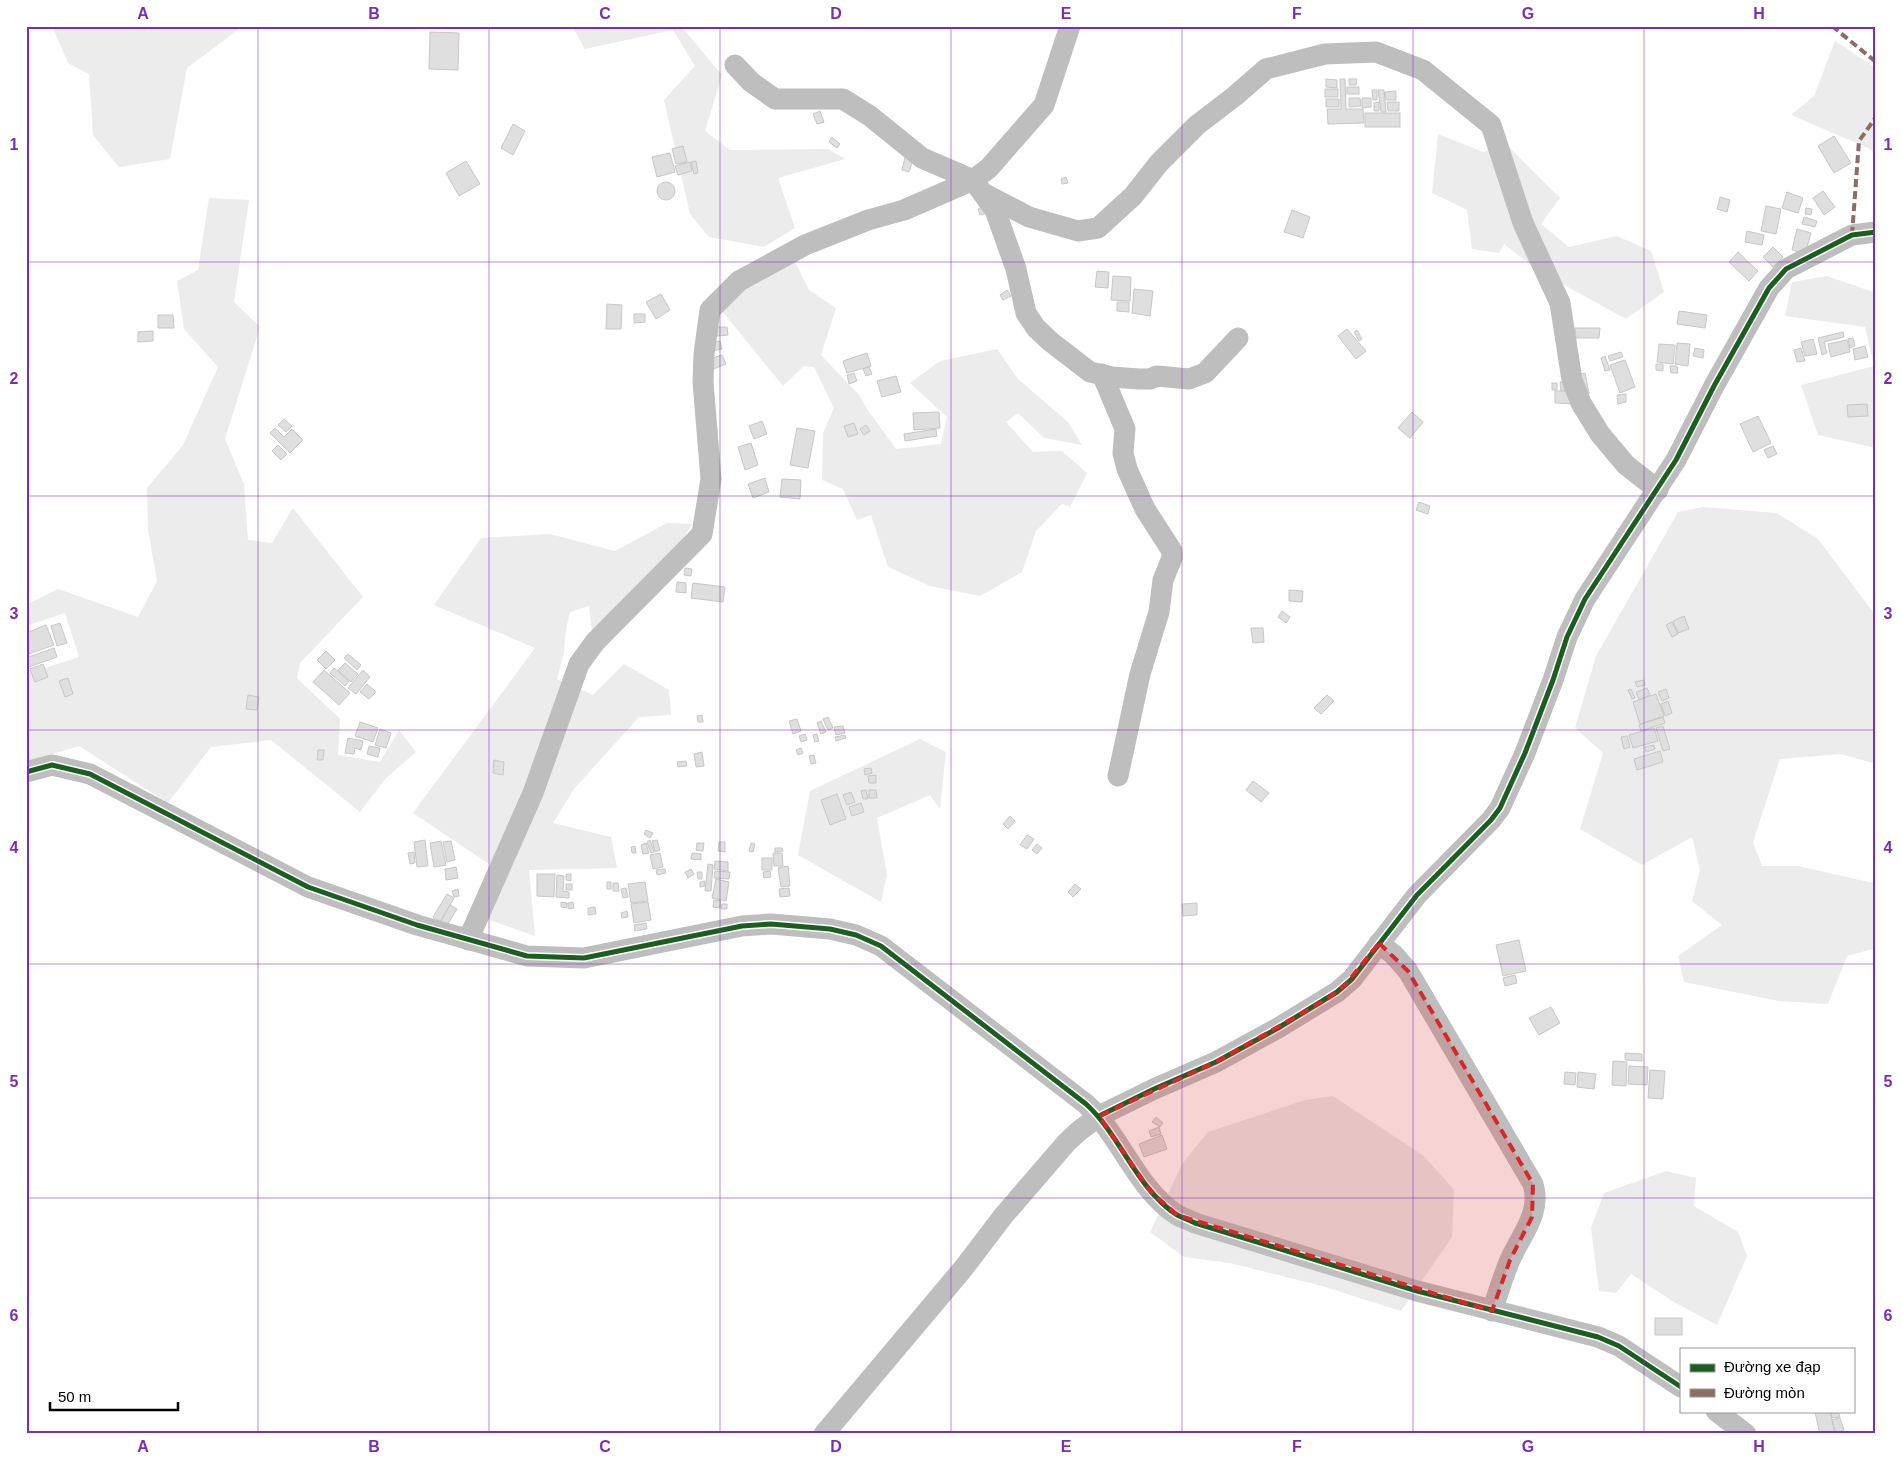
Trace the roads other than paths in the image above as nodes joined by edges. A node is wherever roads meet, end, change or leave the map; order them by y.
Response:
1 (1070, 26) edge
2 (735, 65) dead end
3 (978, 186) junction
4 (1876, 232) edge
5 (1238, 338) dead end
6 (1102, 374) junction
7 (1658, 490) junction
8 (26, 772) edge
9 (1118, 776) dead end
10 (468, 940) junction
11 (1379, 943) junction
12 (1099, 1116) junction
13 (1492, 1311) junction
14 (1680, 1386) edge
15 (1717, 1412) edge
16 (824, 1434) edge
17 (1746, 1434) edge

1 - 3 street
2 - 3 street
3 - 6 street
3 - 7 street
3 - 10 street
4 - 7 street
5 - 6 street
6 - 9 street
7 - 11 street
8 - 10 street
10 - 12 street
11 - 12 street
11 - 13 street
12 - 13 street
12 - 16 street
13 - 14 street
15 - 17 street

